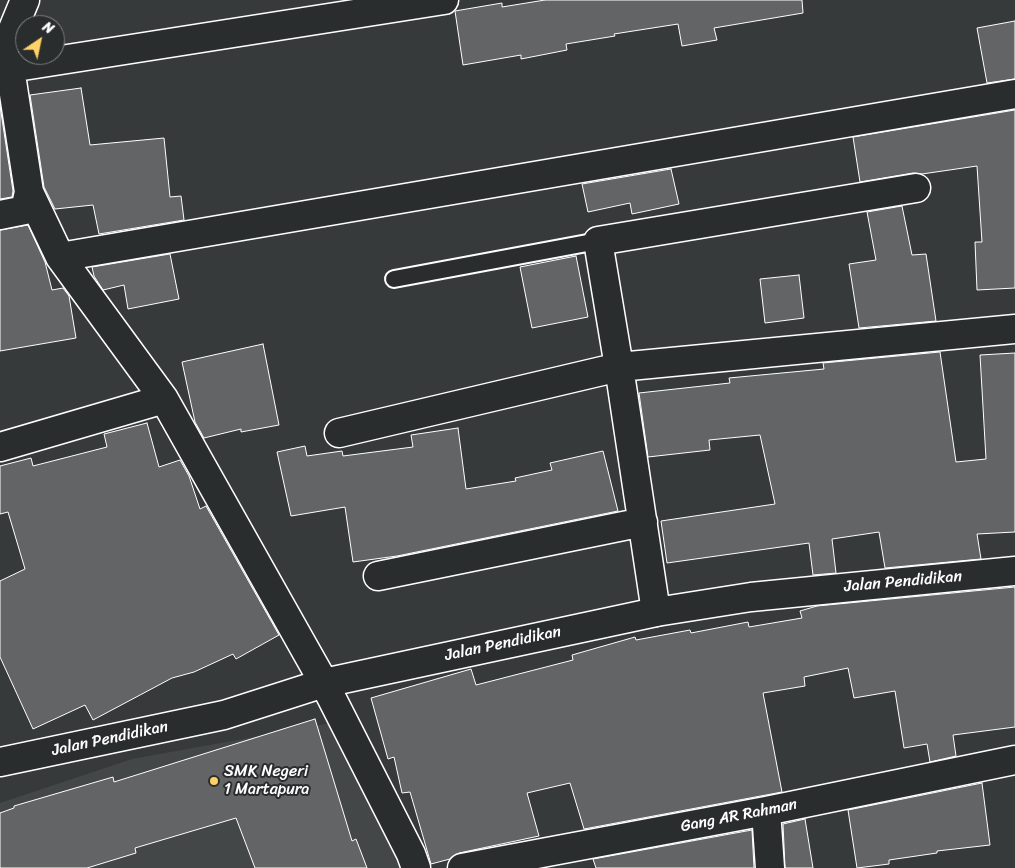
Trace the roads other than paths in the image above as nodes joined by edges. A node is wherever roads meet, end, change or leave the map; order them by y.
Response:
1 (25, 0) edge
2 (444, 0) edge
3 (4, 58) edge
4 (1015, 94) edge
5 (916, 188) dead end
6 (29, 192) junction
7 (0, 216) edge
8 (598, 241) junction
9 (60, 257) junction
10 (394, 279) dead end
11 (1015, 329) edge
12 (619, 367) junction
13 (164, 399) junction
14 (339, 433) dead end
15 (0, 447) edge
16 (643, 522) junction
17 (1015, 571) edge
18 (378, 576) dead end
19 (656, 612) junction
20 (324, 683) junction
21 (1015, 760) edge
22 (0, 762) edge
23 (766, 811) junction
24 (416, 868) edge
25 (462, 868) edge
26 (770, 868) edge

1 - 3 street
2 - 3 street
3 - 6 street
4 - 9 street
5 - 8 street
6 - 7 street
6 - 9 street
8 - 10 lane
8 - 12 street
9 - 13 street
11 - 12 street
12 - 14 street
12 - 16 street
13 - 15 street
13 - 20 street
16 - 18 street
16 - 19 street
17 - 19 street, Jalan Pendidikan
19 - 20 street, Jalan Pendidikan
20 - 22 street, Jalan Pendidikan
20 - 24 street
21 - 23 street, Gang AR Rahman
23 - 25 street, Gang AR Rahman
23 - 26 street

